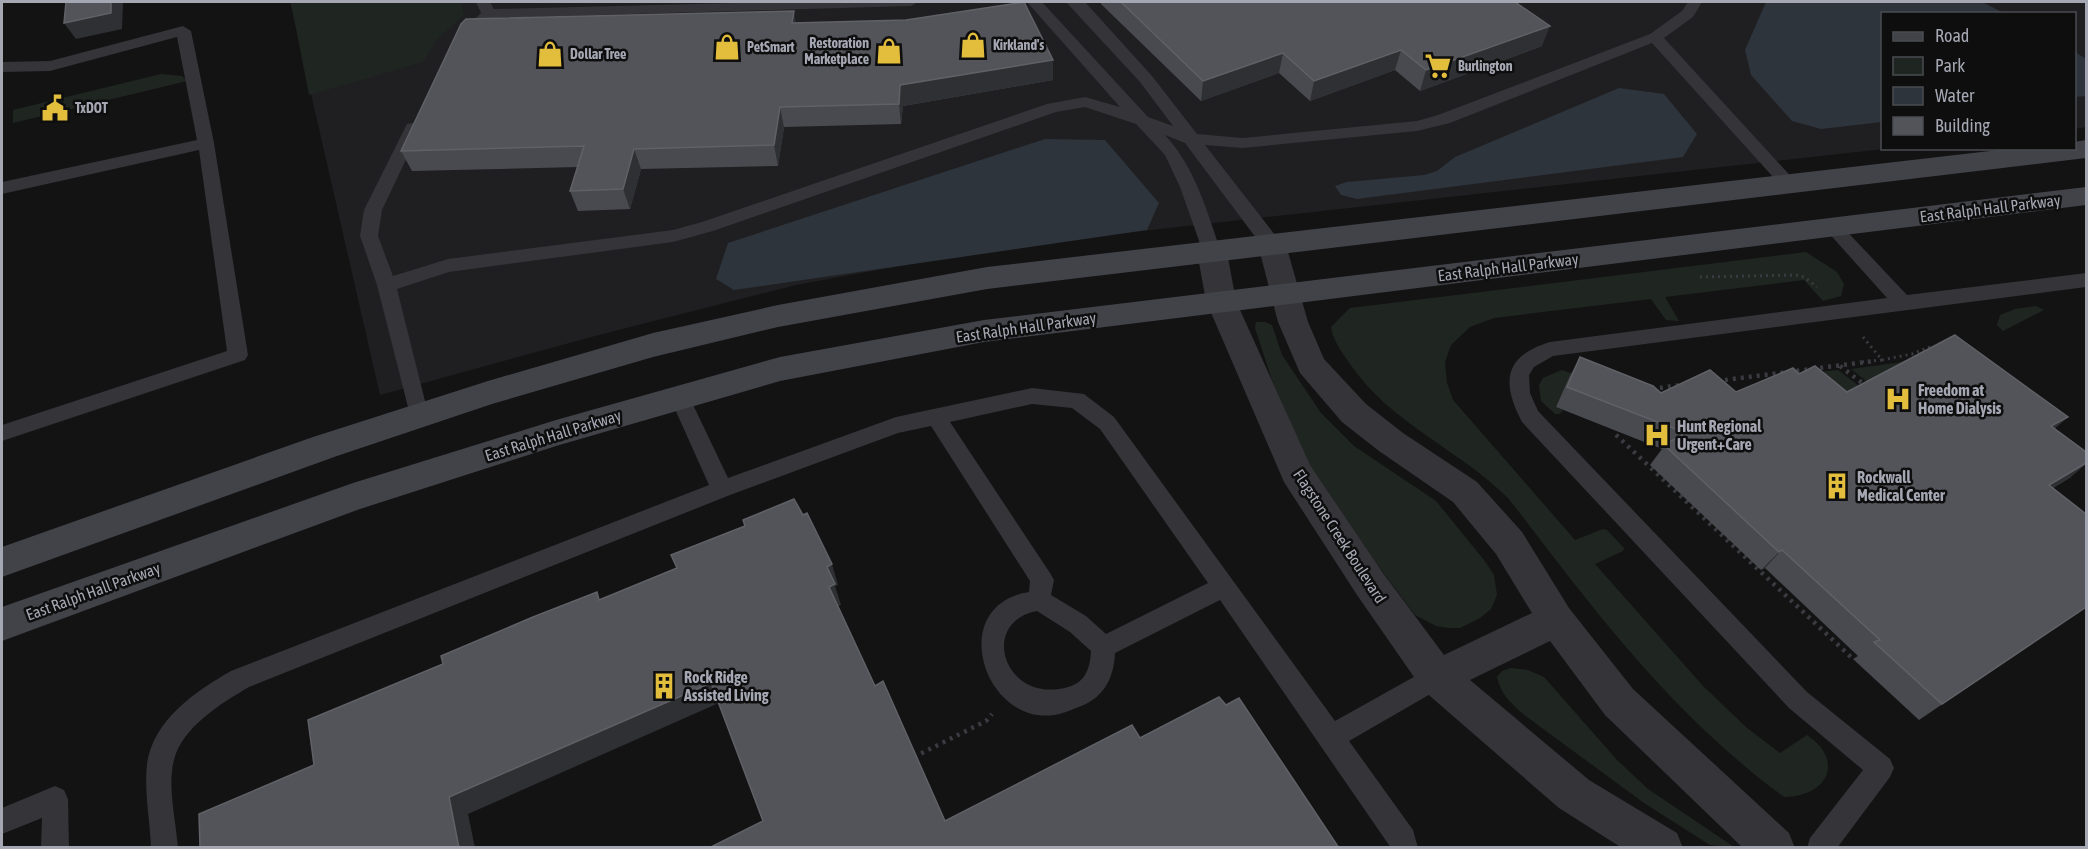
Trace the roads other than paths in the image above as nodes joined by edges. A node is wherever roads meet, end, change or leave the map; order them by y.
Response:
1 (911, 2) edge
2 (1034, 2) edge
3 (1073, 2) edge
4 (1695, 2) edge
5 (486, 8) edge
6 (1655, 37) junction
7 (452, 50) edge
8 (2, 68) edge
9 (420, 114) edge
10 (1143, 119) junction
11 (1192, 139) junction
12 (206, 143) junction
13 (2086, 149) edge
14 (1788, 183) junction
15 (2, 188) edge
16 (2086, 196) edge
17 (1833, 227) junction
18 (1272, 245) junction
19 (1212, 252) junction
20 (2086, 280) edge
21 (387, 285) junction
22 (1286, 294) junction
23 (1221, 301) junction
24 (1903, 303) junction
25 (680, 398) junction
26 (418, 413) junction
27 (935, 415) junction
28 (2, 433) edge
29 (722, 489) junction
30 (2, 562) edge
31 (1224, 587) junction
32 (1039, 600) junction
33 (1556, 620) junction
34 (2, 624) edge
35 (1102, 646) junction
36 (1437, 677) junction
37 (1331, 737) junction
38 (2, 821) edge
39 (56, 848) edge
40 (165, 848) edge
41 (1405, 848) edge
42 (1662, 848) edge
43 (1774, 848) edge
44 (1820, 848) edge

1 - 5 lane
2 - 10 lane
3 - 11 lane
4 - 6 lane
5 - 7 lane
6 - 11 lane
6 - 14 lane
8 - 12 lane
9 - 21 lane
10 - 11 lane
10 - 19 lane
10 - 21 lane
11 - 18 lane
12 - 15 lane
12 - 28 lane
13 - 14 main road
14 - 18 main road
16 - 17 main road, East Ralph Hall Parkway
17 - 22 main road, East Ralph Hall Parkway
17 - 24 lane
18 - 19 main road
18 - 22 street
19 - 23 street, Flagstone Creek Boulevard
19 - 26 main road
20 - 24 lane
21 - 26 lane
22 - 23 main road, East Ralph Hall Parkway
22 - 33 street
23 - 25 main road, East Ralph Hall Parkway
23 - 36 street, Flagstone Creek Boulevard
24 - 44 lane
25 - 29 lane
25 - 34 main road, East Ralph Hall Parkway
26 - 30 main road
27 - 29 lane
27 - 31 lane
27 - 32 lane
29 - 40 lane
31 - 35 lane
31 - 37 lane
32 - 35 lane
32 - 35 lane
33 - 36 street
33 - 43 street
36 - 37 lane
36 - 42 street, Flagstone Creek Boulevard
37 - 41 lane
38 - 39 lane

